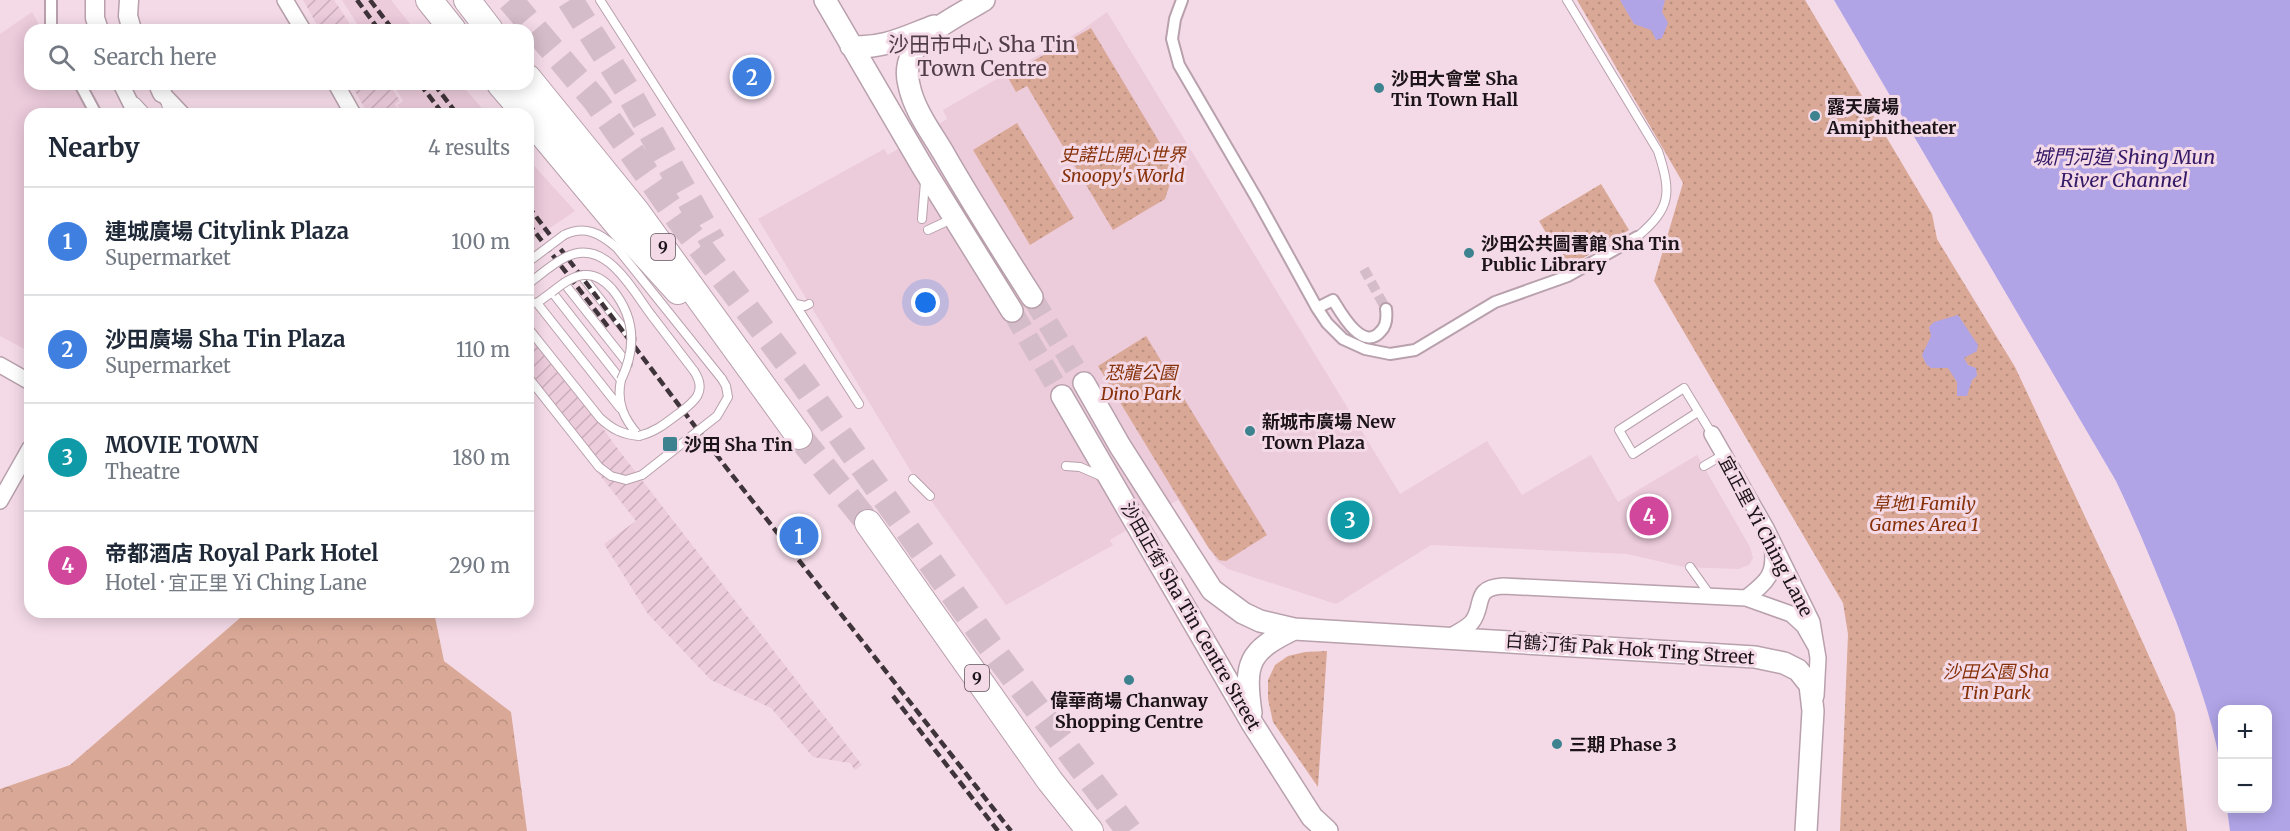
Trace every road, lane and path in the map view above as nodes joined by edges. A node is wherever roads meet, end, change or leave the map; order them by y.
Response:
1 (51, 0) edge
2 (95, 0) edge
3 (129, 0) edge
4 (285, 0) edge
5 (429, 0) edge
6 (466, 0) edge
7 (600, 0) edge
8 (825, 0) edge
9 (984, 0) edge
10 (1182, 0) edge
11 (1567, 0) edge
12 (954, 18) junction
13 (51, 24) edge
14 (97, 24) edge
15 (130, 24) edge
16 (299, 24) edge
17 (448, 24) edge
18 (485, 24) edge
19 (851, 46) junction
20 (534, 85) edge
21 (83, 90) edge
22 (124, 90) edge
23 (126, 90) edge
24 (160, 90) edge
25 (161, 90) edge
26 (339, 90) edge
27 (505, 90) edge
28 (93, 108) edge
29 (133, 108) edge
30 (142, 108) edge
31 (168, 108) edge
32 (177, 108) edge
33 (350, 108) edge
34 (521, 108) edge
35 (534, 123) edge
36 (922, 166) junction
37 (975, 207) junction
38 (954, 218) junction
39 (922, 219) dead end
40 (928, 230) dead end
41 (1637, 237) joint
42 (534, 258) edge
43 (581, 275) junction
44 (534, 280) edge
45 (564, 283) junction
46 (552, 292) junction
47 (1032, 297) tunnel mouth
48 (534, 303) edge
49 (537, 303) junction
50 (795, 303) junction
51 (809, 304) dead end
52 (1317, 308) junction
53 (1386, 309) dead end
54 (1012, 311) tunnel mouth
55 (534, 335) edge
56 (632, 339) junction
57 (736, 352) junction
58 (628, 364) junction
59 (0, 365) edge
60 (24, 379) edge
61 (621, 380) junction
62 (1084, 383) tunnel mouth
63 (534, 385) edge
64 (1062, 396) tunnel mouth
65 (859, 404) dead end
66 (622, 411) junction
67 (1698, 412) junction
68 (1712, 434) joint
69 (639, 436) junction
70 (799, 436) tunnel mouth
71 (1723, 455) junction
72 (24, 459) edge
73 (1066, 466) dead end
74 (1704, 466) dead end
75 (913, 479) dead end
76 (1118, 490) junction
77 (930, 496) dead end
78 (0, 501) edge
79 (868, 523) tunnel mouth
80 (1766, 528) junction
81 (1690, 567) dead end
82 (1712, 597) junction
83 (1746, 598) junction
84 (1294, 629) junction
85 (1448, 638) junction
86 (1816, 647) junction
87 (1813, 711) junction
88 (1252, 723) junction
89 (1090, 831) edge
90 (1327, 831) edge
91 (1806, 831) edge

1 - 13 street
2 - 14 street
3 - 15 street
4 - 16 street
5 - 17 highway
6 - 18 highway
7 - 50 lane
8 - 19 main road
9 - 12 main road
10 - 52 street
11 - 41 lane
12 - 19 main road
12 - 37 main road
19 - 36 main road
20 - 57 highway, 9
21 - 28 street
22 - 29 street
23 - 30 lane
24 - 31 lane
25 - 32 street
26 - 33 street
27 - 34 highway
35 - 57 highway
36 - 38 main road
36 - 39 lane
37 - 38 lane
37 - 47 main road
38 - 40 lane
38 - 54 main road
41 - 52 street
42 - 63 lane, bridge
43 - 45 lane, bridge
43 - 56 lane, bridge
43 - 56 lane, bridge
44 - 69 lane, bridge
45 - 46 lane, bridge
45 - 58 lane
46 - 49 lane
46 - 61 lane
48 - 49 lane
49 - 66 lane
50 - 51 lane
50 - 65 lane
52 - 53 street
55 - 69 lane
56 - 58 lane, bridge
57 - 70 highway, 9
58 - 61 lane, bridge
59 - 60 street
61 - 66 lane
62 - 84 main road, 沙田正街 Sha Tin Centre Street
64 - 76 main road, 沙田正街 Sha Tin Centre Street
66 - 69 lane
67 - 67 lane
67 - 68 lane
68 - 71 street, 宜正里 Yi Ching Lane
71 - 74 lane
71 - 80 street, 宜正里 Yi Ching Lane
72 - 78 street
73 - 76 lane
75 - 77 lane
76 - 88 main road, 沙田正街 Sha Tin Centre Street
79 - 89 highway, 9
80 - 83 street
80 - 86 street, 宜正里 Yi Ching Lane
81 - 82 lane
82 - 83 street
82 - 85 street
83 - 86 street
84 - 85 main road, 白鶴汀街 Pak Hok Ting Street
84 - 88 main road
85 - 87 main road, 白鶴汀街 Pak Hok Ting Street
86 - 87 street, 宜正里 Yi Ching Lane
87 - 91 main road, 白鶴汀街 Pak Hok Ting Street
88 - 90 main road, 沙田正街 Sha Tin Centre Street

